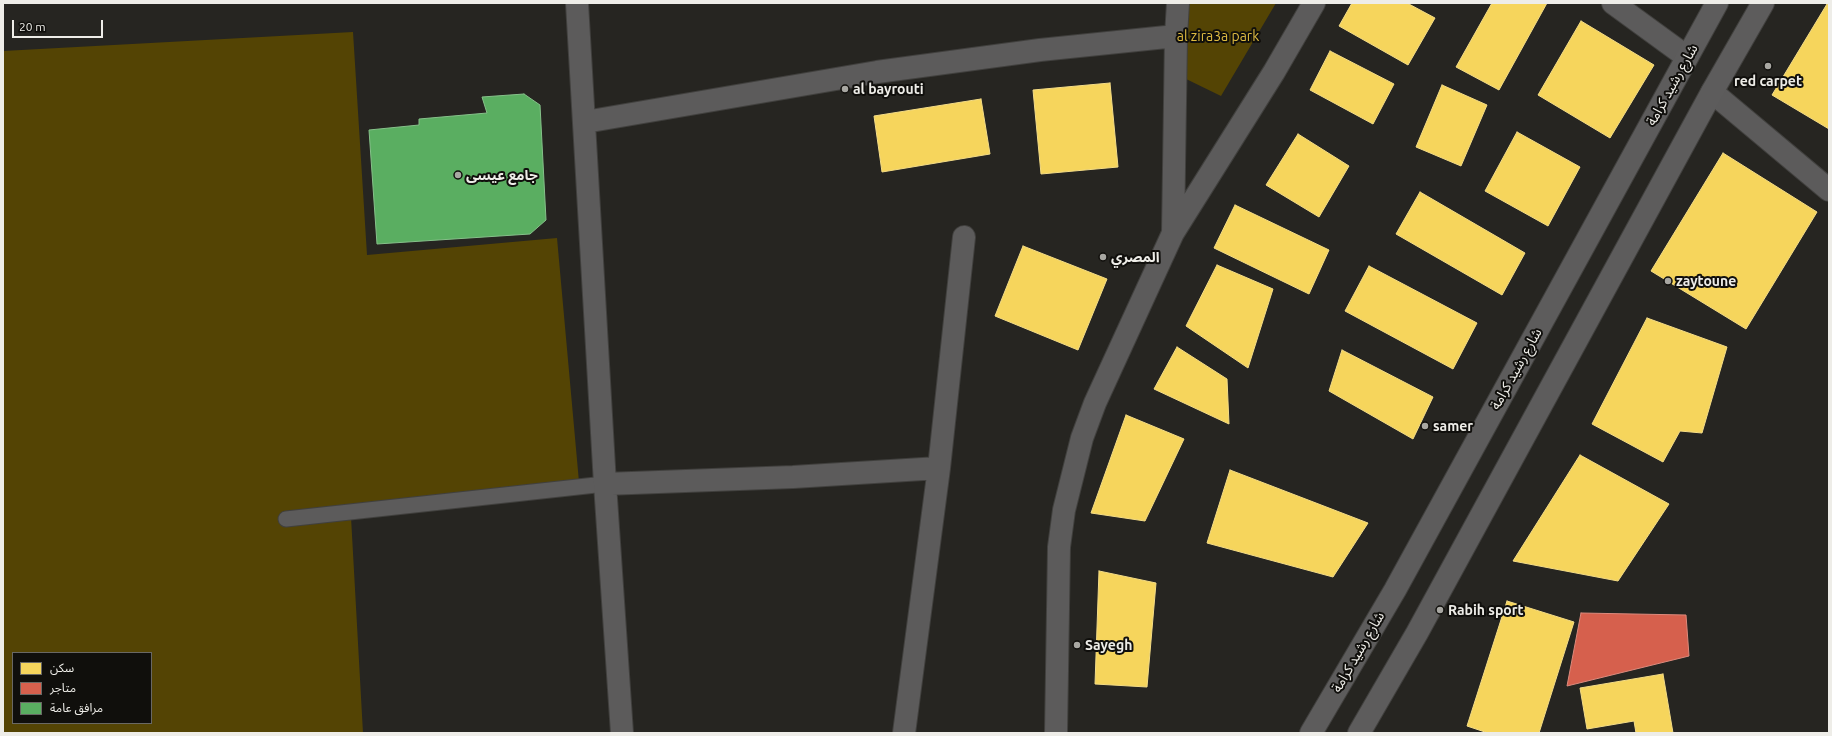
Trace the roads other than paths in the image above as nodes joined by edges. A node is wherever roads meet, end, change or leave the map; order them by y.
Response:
1 (577, 3) edge
2 (1178, 3) edge
3 (1314, 3) edge
4 (1612, 3) edge
5 (1717, 3) edge
6 (1763, 3) edge
7 (1176, 36) junction
8 (1687, 57) junction
9 (1712, 92) junction
10 (585, 122) junction
11 (1829, 190) edge
12 (1173, 233) junction
13 (964, 237) dead end
14 (939, 468) junction
15 (604, 484) junction
16 (286, 519) dead end
17 (622, 733) edge
18 (904, 733) edge
19 (1056, 733) edge
20 (1312, 733) edge
21 (1359, 733) edge

1 - 10 street
2 - 7 street
3 - 12 street
4 - 8 street
5 - 8 street, شارع رشيد كرامة
6 - 9 street
7 - 10 street
7 - 12 street
8 - 20 street, شارع رشيد كرامة
9 - 11 street
9 - 21 street
10 - 15 street
12 - 19 street
13 - 14 street
14 - 15 street
14 - 18 street
15 - 16 lane
15 - 17 street

